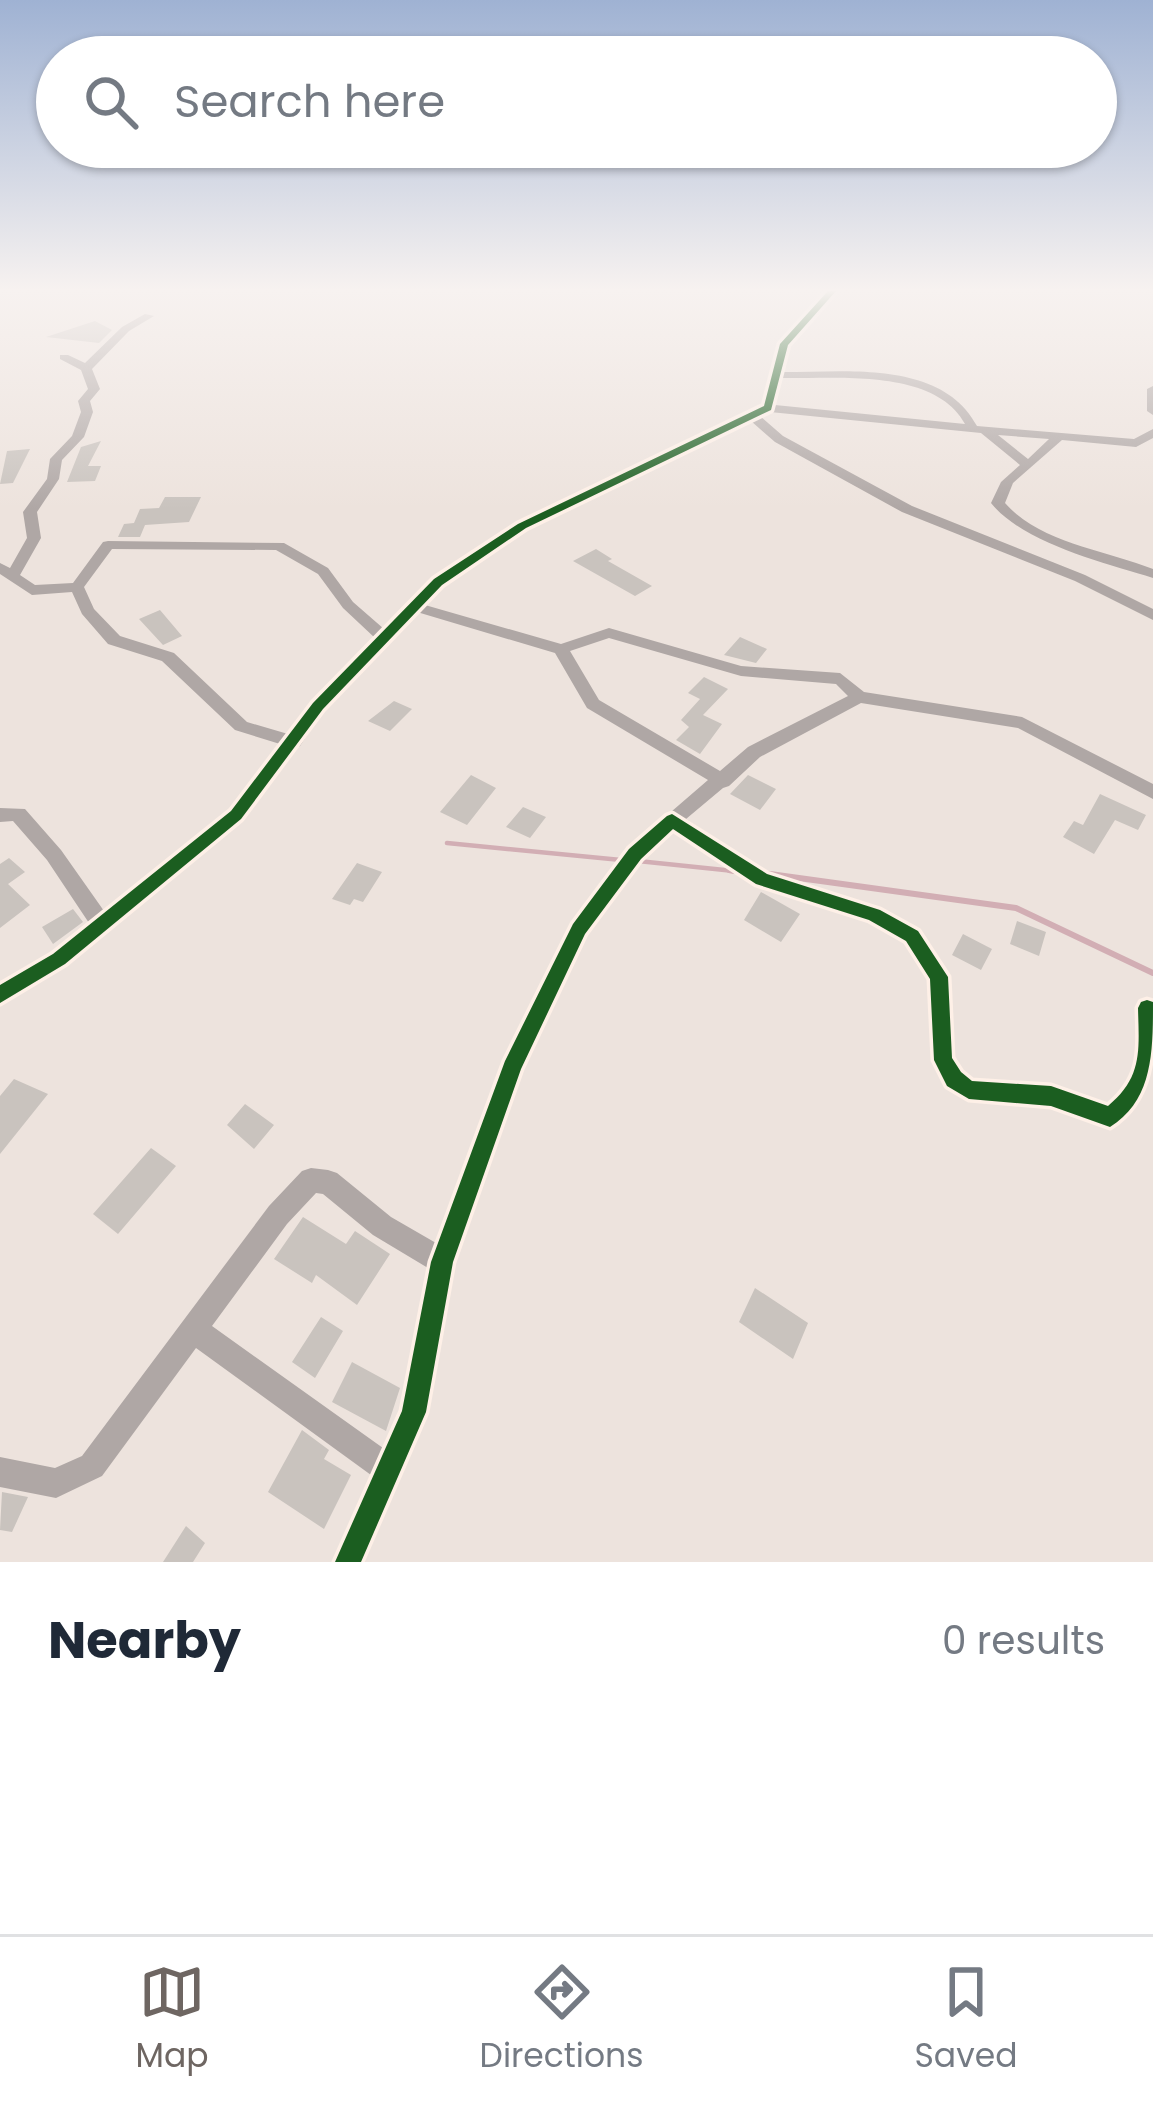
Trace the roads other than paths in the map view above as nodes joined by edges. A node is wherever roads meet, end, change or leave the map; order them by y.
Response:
1 (78, 364) edge
2 (91, 364) edge
3 (779, 364) edge
4 (86, 368) junction
5 (775, 375) junction
6 (1153, 388) edge
7 (768, 408) junction
8 (1153, 411) edge
9 (751, 415) junction
10 (978, 430) junction
11 (1153, 433) edge
12 (1060, 436) junction
13 (1028, 465) junction
14 (6, 572) edge
15 (1153, 574) edge
16 (77, 587) junction
17 (412, 606) junction
18 (1153, 615) edge
19 (385, 638) junction
20 (561, 649) junction
21 (859, 697) junction
22 (293, 742) junction
23 (723, 781) junction
24 (1153, 792) edge
25 (0, 800) edge
26 (9, 814) edge
27 (672, 820) junction
28 (102, 926) junction
29 (0, 995) edge
30 (1147, 1008) dead end
31 (442, 1262) junction
32 (195, 1330) junction
33 (386, 1468) junction
34 (0, 1472) edge
35 (348, 1562) edge

1 - 4 street
2 - 4 street
3 - 5 street
4 - 14 street
5 - 7 street
5 - 10 street
6 - 8 street
7 - 9 street
7 - 10 street
9 - 17 street
9 - 18 street
10 - 12 street
10 - 13 street
11 - 12 street
12 - 13 street
13 - 15 street
14 - 16 street
16 - 19 street
16 - 22 street
17 - 19 street
17 - 20 street
19 - 22 street
20 - 21 street
20 - 23 street
21 - 23 street
21 - 24 street
22 - 28 street
23 - 27 street
25 - 26 street
26 - 28 street
27 - 30 street
27 - 31 street
28 - 29 street
31 - 32 street
31 - 33 street
32 - 33 street
32 - 34 street
33 - 35 street

